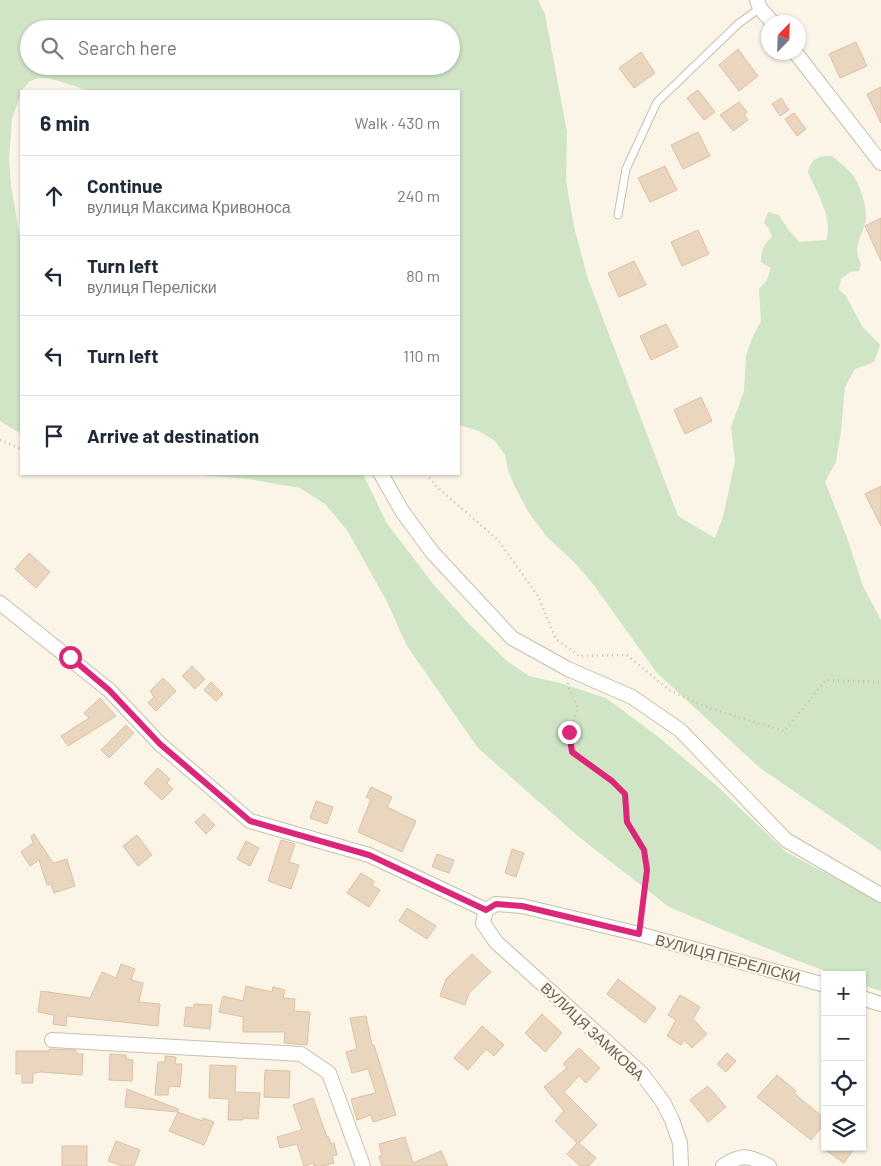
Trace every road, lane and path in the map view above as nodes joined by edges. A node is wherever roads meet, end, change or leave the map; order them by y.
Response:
1 (759, 4) edge
2 (767, 15) edge
3 (801, 60) edge
4 (881, 163) edge
5 (618, 216) dead end
6 (0, 440) edge
7 (20, 449) edge
8 (382, 475) edge
9 (427, 475) edge
10 (0, 603) edge
11 (568, 669) junction
12 (881, 682) edge
13 (881, 895) edge
14 (486, 910) junction
15 (639, 934) junction
16 (821, 984) edge
17 (866, 999) edge
18 (881, 1004) edge
19 (52, 1040) dead end
20 (363, 1166) edge
21 (681, 1166) edge
22 (723, 1166) edge
23 (769, 1166) edge

1 - 2 street
1 - 5 lane
3 - 4 street
6 - 7 path
8 - 11 street
9 - 12 path
10 - 14 street
11 - 13 street
11 - 15 path
14 - 15 street, ВУЛИЦЯ ПЕРЕЛІСКИ
14 - 21 street, ВУЛИЦЯ ЗАМКОВА
15 - 16 street, ВУЛИЦЯ ПЕРЕЛІСКИ
17 - 18 street
19 - 20 street
22 - 23 street

